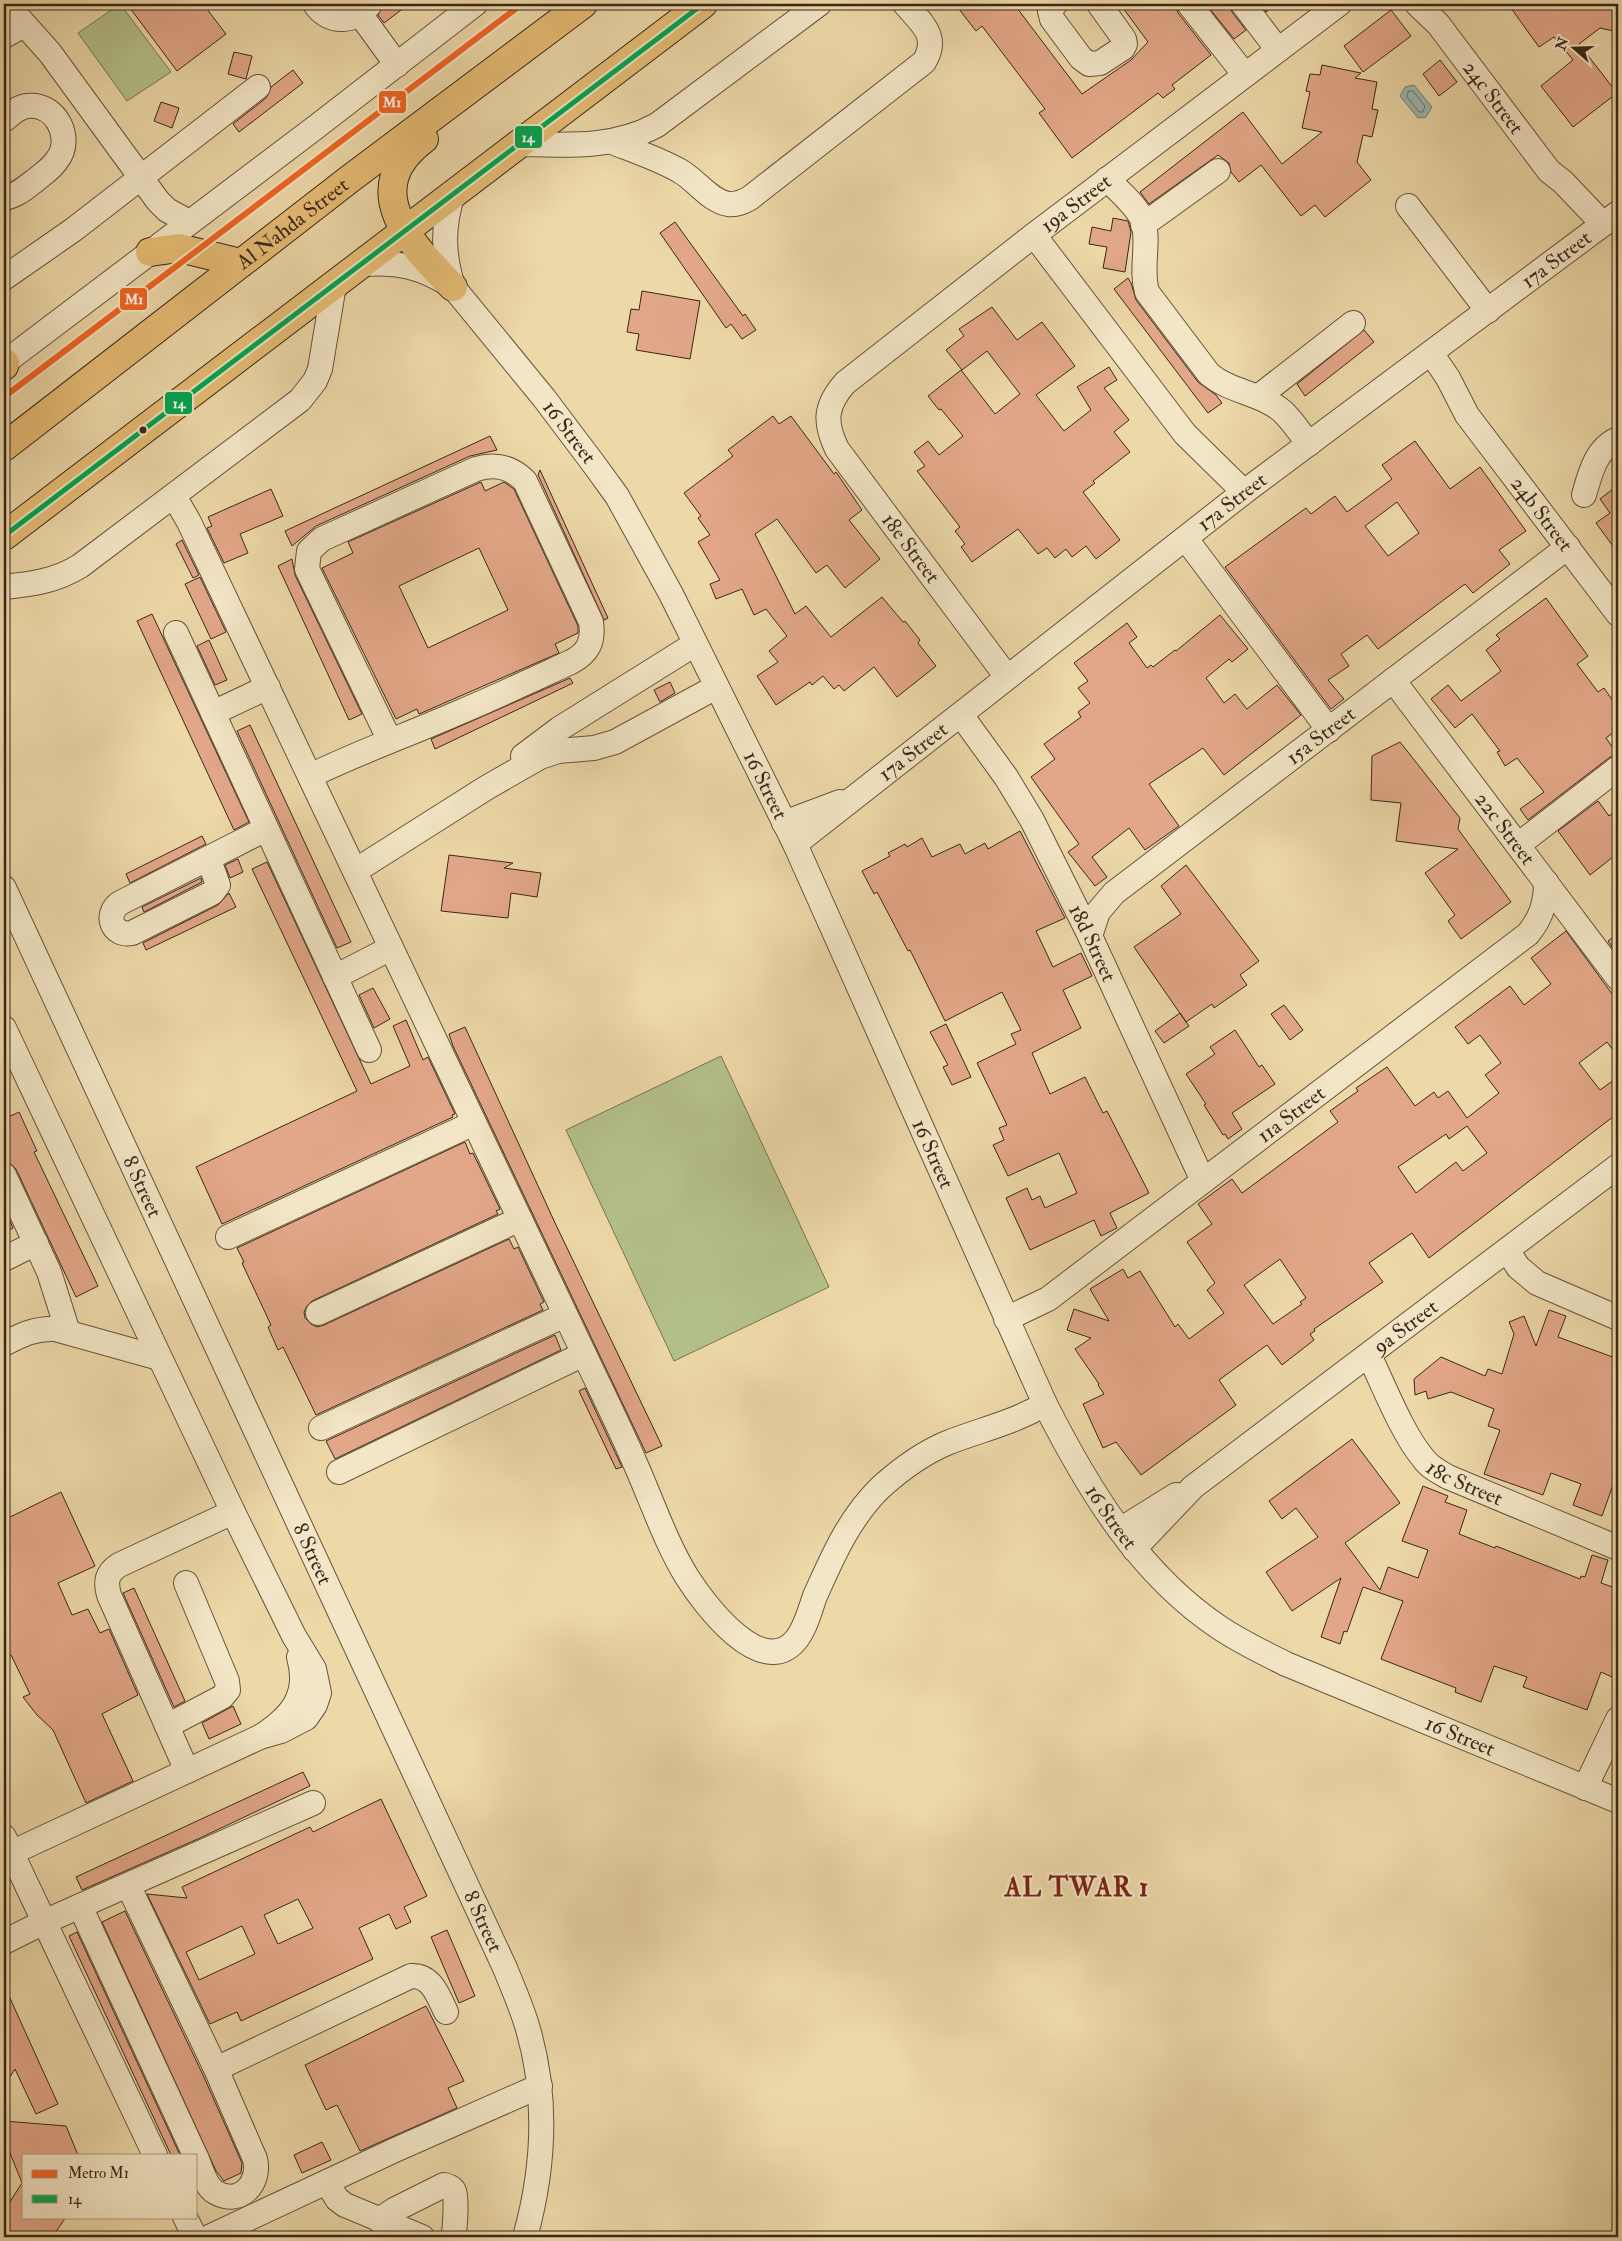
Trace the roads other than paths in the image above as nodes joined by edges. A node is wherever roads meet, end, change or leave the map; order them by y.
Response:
1 (314, 4) edge
2 (475, 4) edge
3 (583, 4) edge
4 (603, 4) edge
5 (688, 4) edge
6 (703, 4) edge
7 (819, 4) edge
8 (1055, 4) edge
9 (1099, 4) edge
10 (1190, 4) edge
11 (1243, 4) edge
12 (1339, 4) edge
13 (1417, 4) edge
14 (906, 5) edge
15 (4, 6) edge
16 (365, 9) edge
17 (1434, 14) edge
18 (22, 22) junction
19 (664, 33) junction
20 (4, 36) edge
21 (1278, 50) junction
22 (398, 65) junction
23 (1245, 75) junction
24 (258, 87) dead end
25 (83, 99) junction
26 (56, 118) junction
27 (4, 120) edge
28 (612, 142) junction
29 (518, 144) junction
30 (1218, 171) dead end
31 (141, 178) junction
32 (1107, 179) junction
33 (452, 194) junction
34 (4, 198) edge
35 (158, 201) junction
36 (1408, 206) dead end
37 (189, 222) junction
38 (1603, 224) edge
39 (1144, 225) junction
40 (404, 229) junction
41 (1034, 235) junction
42 (154, 249) junction
43 (241, 263) junction
44 (359, 265) junction
45 (4, 278) edge
46 (334, 285) junction
47 (453, 287) junction
48 (1488, 311) junction
49 (1353, 323) dead end
50 (1424, 359) junction
51 (4, 364) edge
52 (1258, 397) junction
53 (828, 414) joint
54 (1618, 439) edge
55 (1309, 444) junction
56 (4, 447) edge
57 (178, 493) junction
58 (1584, 496) dead end
59 (1236, 499) junction
60 (4, 536) edge
61 (1186, 539) junction
62 (1568, 547) junction
63 (4, 587) edge
64 (1618, 614) edge
65 (176, 633) dead end
66 (695, 644) junction
67 (1007, 677) junction
68 (1393, 680) junction
69 (268, 687) junction
70 (716, 687) junction
71 (213, 713) junction
72 (961, 715) junction
73 (1329, 730) junction
74 (390, 741) junction
75 (1618, 768) edge
76 (310, 776) junction
77 (486, 788) junction
78 (852, 799) junction
79 (784, 823) junction
80 (266, 829) junction
81 (795, 844) junction
82 (1518, 845) junction
83 (209, 860) dead end
84 (355, 871) junction
85 (1546, 882) junction
86 (4, 888) edge
87 (1090, 936) junction
88 (391, 948) junction
89 (335, 977) junction
90 (1618, 978) edge
91 (7, 1042) edge
92 (369, 1050) dead end
93 (474, 1123) junction
94 (1618, 1166) edge
95 (4, 1175) edge
96 (1203, 1181) junction
97 (520, 1220) junction
98 (228, 1237) dead end
99 (36, 1243) junction
100 (1508, 1251) junction
101 (4, 1259) edge
102 (318, 1313) dead end
103 (565, 1315) junction
104 (1618, 1318) edge
105 (1006, 1319) junction
106 (68, 1332) junction
107 (4, 1344) edge
108 (584, 1354) junction
109 (1369, 1355) junction
110 (160, 1358) junction
111 (1045, 1404) junction
112 (321, 1428) dead end
113 (339, 1472) dead end
114 (1193, 1487) junction
115 (233, 1512) junction
116 (1120, 1530) junction
117 (1618, 1548) edge
118 (1134, 1549) junction
119 (186, 1583) dead end
120 (1618, 1719) edge
121 (167, 1726) junction
122 (1618, 1734) edge
123 (188, 1772) junction
124 (1602, 1795) edge
125 (313, 1803) dead end
126 (7, 1845) edge
127 (128, 1885) junction
128 (80, 1906) junction
129 (44, 1922) junction
130 (4, 1942) edge
131 (446, 2012) dead end
132 (216, 2069) junction
133 (540, 2086) junction
134 (155, 2154) edge
135 (195, 2154) edge
136 (198, 2161) edge
137 (327, 2182) junction
138 (186, 2218) edge
139 (379, 2220) junction
140 (195, 2237) edge
141 (209, 2237) edge
142 (422, 2237) edge
143 (453, 2237) edge
144 (525, 2237) edge

1 - 16 street
2 - 22 street
3 - 43 main road, Al Nahda Street
4 - 40 main road
5 - 19 main road
6 - 19 main road
7 - 28 street
8 - 9 street
10 - 23 street
11 - 21 street
12 - 21 street, 19a Street
13 - 17 street, 24c Street
14 - 28 street
15 - 18 street
16 - 22 street
17 - 38 street, 24c Street
18 - 20 street
18 - 25 street
19 - 29 main road
21 - 23 street, 19a Street
22 - 37 street
23 - 32 street, 19a Street
24 - 31 street
25 - 26 street
25 - 31 street
26 - 27 street
26 - 34 street
28 - 29 street
29 - 33 main road
30 - 39 street
31 - 35 street
31 - 45 street
32 - 39 street
32 - 41 street, 19a Street
33 - 40 main road
33 - 47 street, 16 Street
35 - 37 street
35 - 42 street
36 - 48 street
37 - 42 street
38 - 48 street, 17a Street
39 - 52 street
40 - 44 main road
40 - 47 main road
41 - 53 street, 19a Street
41 - 59 street
42 - 43 main road
42 - 51 street
43 - 56 main road, Al Nahda Street
44 - 46 main road
44 - 47 street, 16 Street
46 - 57 street
46 - 60 main road
47 - 66 street, 16 Street
48 - 50 street, 17a Street
49 - 52 street
50 - 55 street, 17a Street
50 - 62 street, 24b Street
52 - 55 street
53 - 67 street, 18e Street
54 - 58 street
55 - 59 street, 17a Street
57 - 63 street
57 - 69 street
59 - 61 street, 17a Street
61 - 67 street, 17a Street
61 - 73 street
62 - 64 street, 24b Street
62 - 68 street, 15a Street
65 - 71 street
66 - 70 street, 16 Street
66 - 77 street
67 - 72 street, 17a Street
68 - 73 street, 15a Street
68 - 82 street, 22c Street
69 - 71 street
69 - 76 street
70 - 77 street
70 - 79 street, 16 Street
71 - 80 street
72 - 78 street, 17a Street
72 - 87 street, 18d Street
73 - 87 street, 15a Street
74 - 74 street
74 - 76 street
75 - 82 street
76 - 84 street
77 - 84 street
78 - 79 street, 17a Street
78 - 81 street, 17a Street
79 - 81 street, 16 Street
80 - 83 street
80 - 89 street
81 - 105 street, 16 Street
82 - 85 street, 22c Street
84 - 88 street
85 - 90 street, 22c Street
85 - 96 street, 11a Street
86 - 133 street, 8 Street
87 - 96 street, 18d Street
88 - 89 street
88 - 93 street
89 - 92 street
91 - 110 street
93 - 97 street
93 - 98 street
94 - 100 street, 9a Street
95 - 99 street
96 - 105 street, 11a Street
97 - 102 street
97 - 103 street
99 - 101 street
99 - 106 street
100 - 104 street
100 - 109 street, 9a Street
103 - 108 street
103 - 112 street
105 - 111 street, 16 Street
106 - 107 street
106 - 110 street
108 - 111 street
108 - 113 street
109 - 114 street, 9a Street
109 - 117 street, 18c Street
110 - 115 street
111 - 116 street, 16 Street
114 - 116 street, 9a Street
114 - 118 street, 9a Street
115 - 121 street
115 - 123 street
116 - 118 street, 16 Street
118 - 124 street, 16 Street
119 - 121 street
120 - 124 street
121 - 123 street
122 - 124 street
123 - 126 street
125 - 127 street
126 - 129 street
127 - 128 street
127 - 132 street
128 - 129 street
128 - 135 street
129 - 130 street
129 - 134 street
131 - 132 street
132 - 136 street
133 - 137 street
133 - 144 street, 8 Street
137 - 139 street
137 - 141 street
138 - 140 street
139 - 142 street
139 - 143 street

